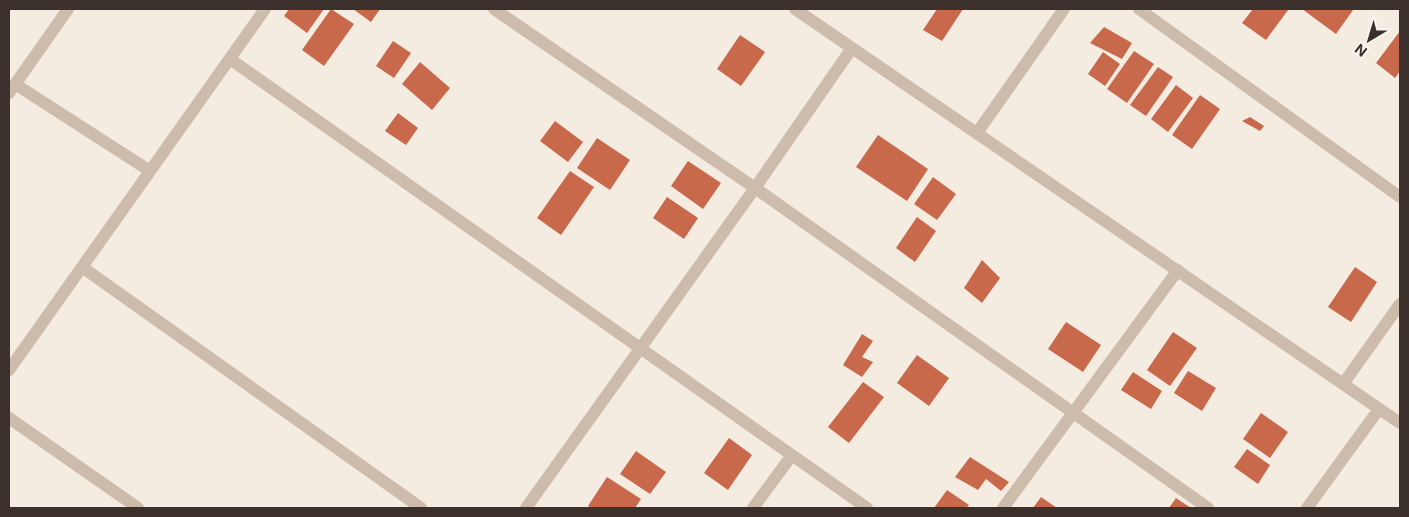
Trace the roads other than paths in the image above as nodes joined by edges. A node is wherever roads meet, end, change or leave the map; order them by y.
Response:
1 (68, 9) edge
2 (265, 9) edge
3 (494, 9) edge
4 (795, 9) edge
5 (1064, 9) edge
6 (1139, 9) edge
7 (852, 48) junction
8 (230, 59) junction
9 (12, 89) edge
10 (977, 133) junction
11 (150, 171) junction
12 (755, 188) junction
13 (1400, 197) edge
14 (82, 267) junction
15 (1178, 270) junction
16 (1400, 304) edge
17 (641, 348) junction
18 (9, 370) edge
19 (1343, 384) junction
20 (1379, 409) junction
21 (1072, 413) junction
22 (9, 418) edge
23 (1400, 423) edge
24 (792, 455) junction
25 (138, 508) edge
26 (421, 508) edge
27 (526, 508) edge
28 (753, 508) edge
29 (868, 508) edge
30 (1004, 508) edge
31 (1208, 508) edge
32 (1307, 508) edge

1 - 9 street
2 - 8 street
3 - 12 street
4 - 7 street
5 - 10 street
6 - 13 street
7 - 10 street
7 - 12 street
8 - 11 street
8 - 17 street
9 - 11 street
10 - 15 street
11 - 14 street
12 - 17 street
12 - 21 street
14 - 18 street
14 - 26 street
15 - 19 street
15 - 21 street
16 - 19 street
17 - 24 street
17 - 27 street
19 - 20 street
20 - 23 street
20 - 32 street
21 - 30 street
21 - 31 street
22 - 25 street
24 - 28 street
24 - 29 street

